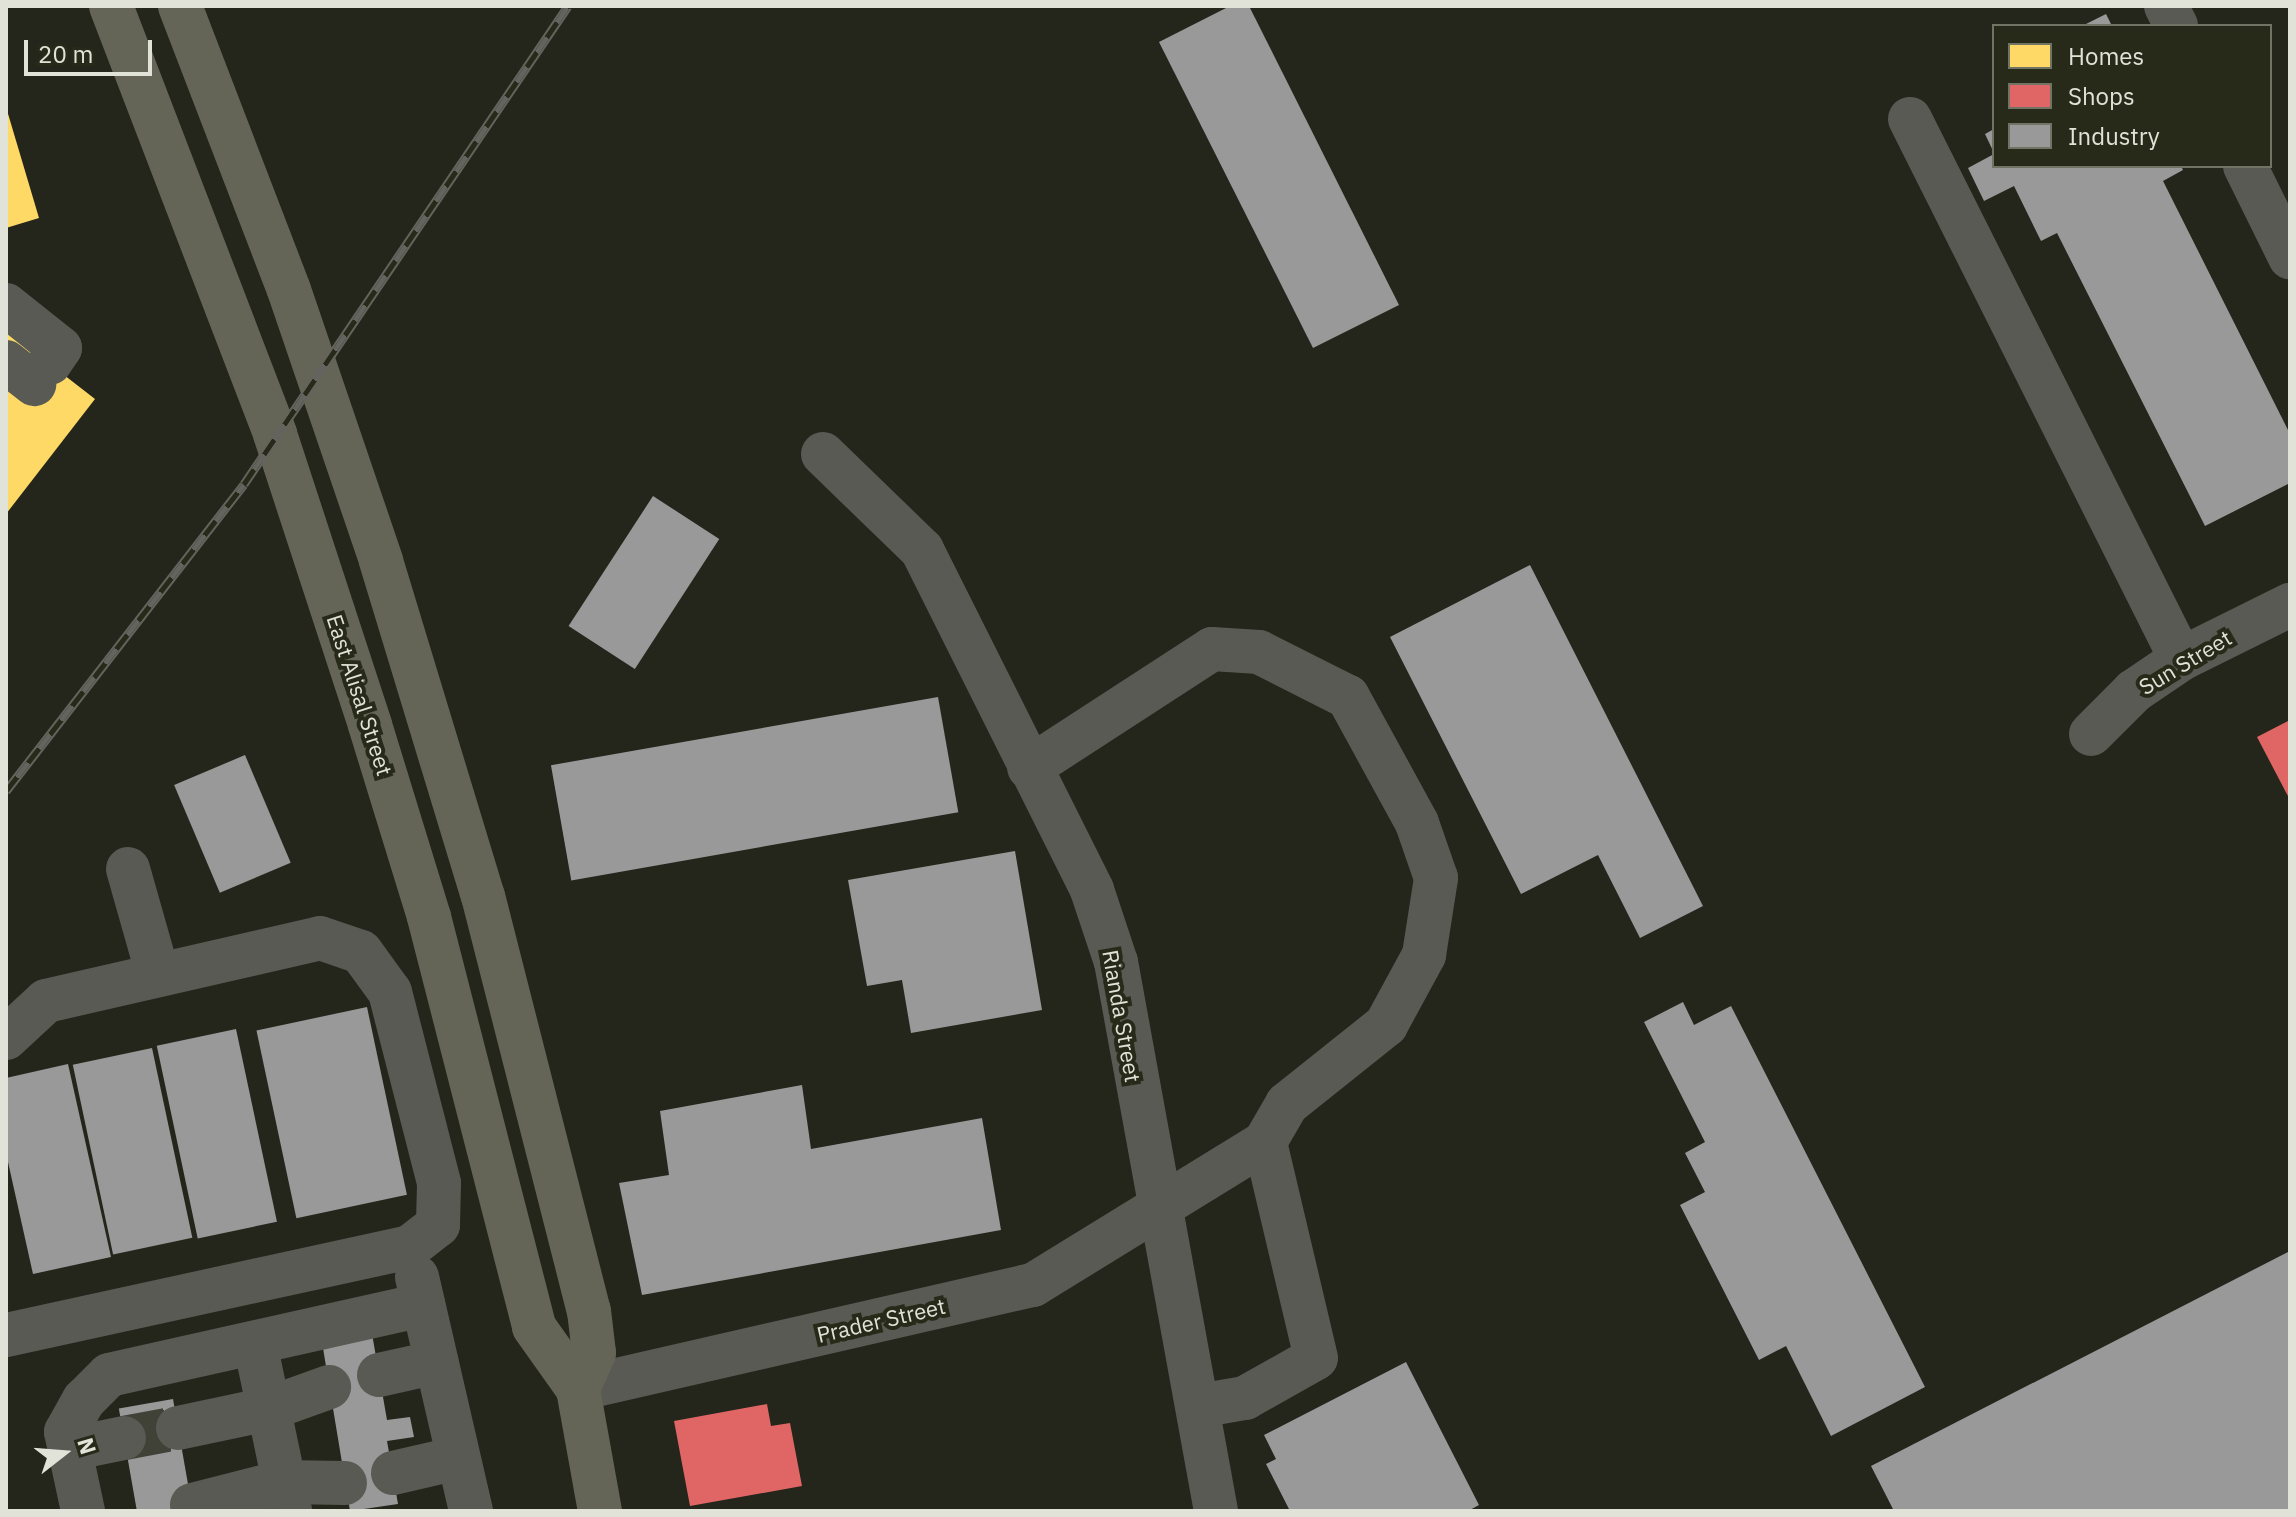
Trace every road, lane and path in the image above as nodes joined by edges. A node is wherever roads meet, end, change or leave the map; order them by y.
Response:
1 (111, 6) edge
2 (180, 6) edge
3 (2166, 6) edge
4 (2175, 24) edge
5 (1910, 119) dead end
6 (2246, 168) edge
7 (2290, 257) edge
8 (6, 305) edge
9 (30, 370) edge
10 (823, 454) dead end
11 (2290, 605) edge
12 (2181, 659) junction
13 (2091, 734) dead end
14 (1029, 768) junction
15 (128, 869) dead end
16 (158, 975) junction
17 (6, 1038) edge
18 (1265, 1142) junction
19 (1162, 1202) junction
20 (410, 1247) junction
21 (423, 1305) junction
22 (6, 1335) edge
23 (255, 1343) junction
24 (437, 1362) junction
25 (379, 1375) dead end
26 (329, 1387) dead end
27 (578, 1389) junction
28 (1198, 1406) junction
29 (268, 1409) junction
30 (178, 1428) tunnel mouth
31 (124, 1438) tunnel mouth
32 (70, 1449) junction
33 (458, 1458) junction
34 (393, 1473) dead end
35 (345, 1483) dead end
36 (286, 1497) edge
37 (192, 1505) dead end
38 (460, 1509) edge
39 (83, 1511) edge
40 (600, 1511) edge
41 (1216, 1511) edge

1 - 27 main road, East Alisal Street
2 - 27 main road
3 - 4 street
5 - 12 street
6 - 7 street
8 - 9 street
10 - 14 street, Rianda Street
11 - 12 street, Sun Street
12 - 13 street, Sun Street
14 - 18 street
14 - 19 street, Rianda Street
15 - 16 street
16 - 17 street
16 - 20 street
18 - 19 street, Prader Street
18 - 28 street
19 - 27 street, Prader Street
19 - 28 street, Rianda Street
20 - 21 street
20 - 22 street
21 - 23 street
21 - 24 street
23 - 29 street
23 - 32 street
24 - 25 street
24 - 33 street
26 - 29 street
27 - 40 main road, East Alisal Street
28 - 41 street, Rianda Street
29 - 30 street
29 - 36 street
31 - 32 street
32 - 39 street
33 - 34 street
33 - 38 street
35 - 36 street
36 - 37 street

